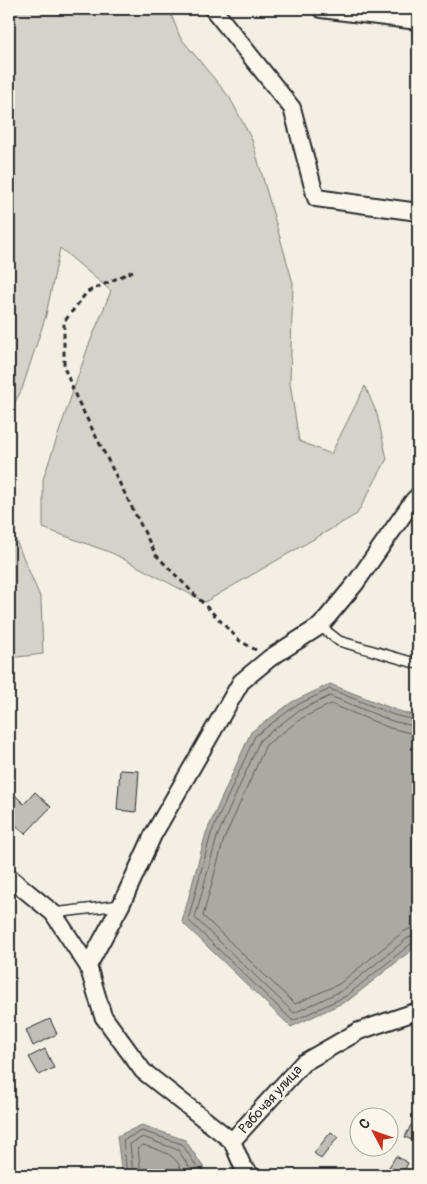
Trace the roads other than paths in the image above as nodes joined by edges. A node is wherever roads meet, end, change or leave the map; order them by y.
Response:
1 (213, 9) edge
2 (321, 9) edge
3 (418, 21) edge
4 (418, 212) edge
5 (418, 496) edge
6 (320, 626) junction
7 (418, 664) edge
8 (9, 877) edge
9 (121, 905) junction
10 (53, 912) junction
11 (88, 966) junction
12 (418, 1011) edge
13 (232, 1141) junction
14 (244, 1173) edge

1 - 4 street
2 - 3 street
5 - 6 street
6 - 7 lane
6 - 9 street
8 - 10 street
9 - 10 lane
9 - 11 street
10 - 11 street
11 - 13 street
12 - 13 street, Рабочая улица
13 - 14 street

